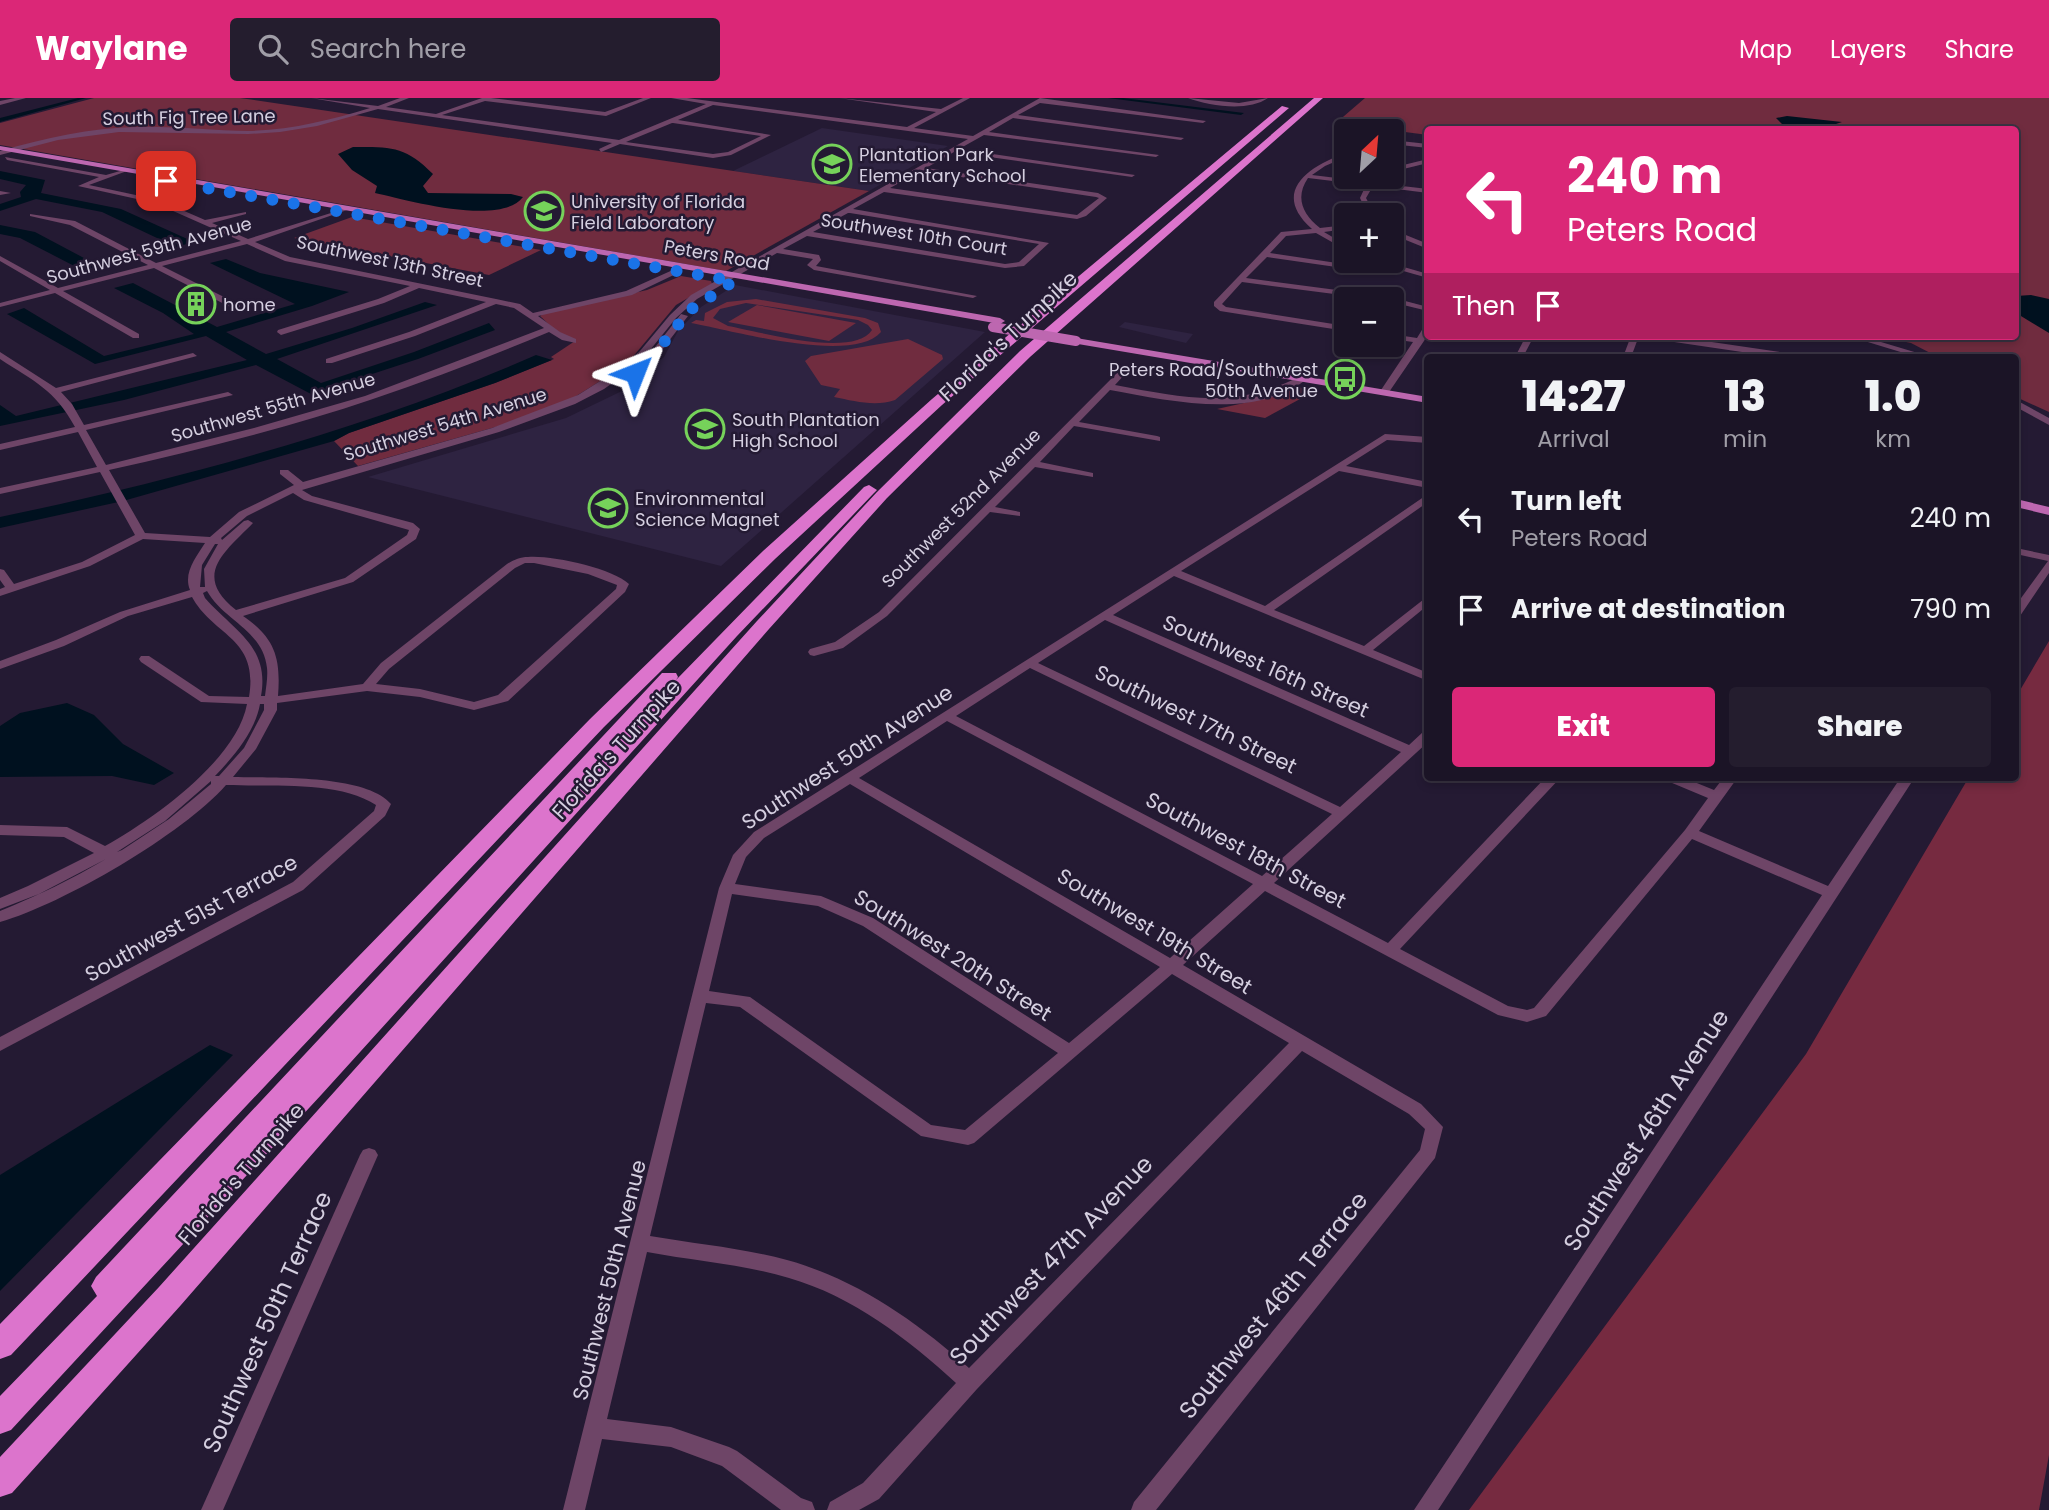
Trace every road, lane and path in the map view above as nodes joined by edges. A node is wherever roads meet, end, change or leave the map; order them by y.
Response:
1 (23, 98) edge
2 (314, 98) edge
3 (406, 98) edge
4 (648, 98) edge
5 (674, 98) edge
6 (725, 98) edge
7 (842, 98) edge
8 (967, 98) edge
9 (1191, 98) edge
10 (1265, 98) edge
11 (1297, 98) edge
12 (1319, 98) edge
13 (324, 99) edge
14 (485, 99) edge
15 (1042, 99) edge
16 (3, 101) edge
17 (713, 103) junction
18 (379, 107) junction
19 (942, 111) junction
20 (435, 115) junction
21 (1013, 116) junction
22 (672, 121) junction
23 (1203, 121) dead end
24 (908, 129) junction
25 (984, 133) junction
26 (975, 138) junction
27 (1181, 138) dead end
28 (620, 142) junction
29 (1404, 143) edge
30 (1424, 146) edge
31 (601, 150) dead end
32 (953, 150) junction
33 (3, 152) edge
34 (1156, 155) dead end
35 (1334, 160) edge
36 (1424, 161) edge
37 (1404, 166) edge
38 (921, 169) junction
39 (121, 171) junction
40 (1132, 175) dead end
41 (106, 176) junction
42 (1307, 176) junction
43 (1334, 179) edge
44 (1404, 188) edge
45 (887, 190) junction
46 (1424, 191) edge
47 (342, 210) junction
48 (850, 211) junction
49 (244, 213) dead end
50 (32, 215) dead end
51 (205, 222) junction
52 (1334, 228) edge
53 (1314, 229) junction
54 (809, 234) junction
55 (1404, 237) edge
56 (246, 241) junction
57 (1334, 241) edge
58 (1424, 245) edge
59 (781, 250) junction
60 (1264, 254) junction
61 (0, 258) edge
62 (157, 265) junction
63 (1334, 265) edge
64 (1404, 269) edge
65 (678, 271) junction
66 (1424, 275) edge
67 (733, 278) junction
68 (1241, 280) junction
69 (419, 286) junction
70 (55, 291) junction
71 (1334, 292) edge
72 (973, 296) dead end
73 (496, 301) junction
74 (1404, 303) edge
75 (0, 305) edge
76 (237, 307) dead end
77 (1424, 308) edge
78 (533, 315) junction
79 (1334, 327) edge
80 (547, 330) junction
81 (281, 332) dead end
82 (1424, 334) edge
83 (136, 336) dead end
84 (1404, 338) edge
85 (1680, 340) edge
86 (1866, 340) edge
87 (573, 341) dead end
88 (1420, 341) junction
89 (1025, 354) junction
90 (1773, 354) edge
91 (1916, 354) edge
92 (0, 355) edge
93 (193, 356) dead end
94 (328, 361) dead end
95 (1122, 373) dead end
96 (1304, 378) junction
97 (1108, 387) junction
98 (1196, 389) dead end
99 (55, 391) junction
100 (1384, 393) junction
101 (228, 395) dead end
102 (1424, 399) edge
103 (1191, 401) junction
104 (2019, 406) edge
105 (2049, 422) edge
106 (1072, 423) junction
107 (82, 430) junction
108 (1157, 439) dead end
109 (1424, 439) edge
110 (0, 447) edge
111 (1032, 463) junction
112 (1340, 468) junction
113 (106, 469) junction
114 (284, 472) dead end
115 (1089, 475) dead end
116 (1424, 484) edge
117 (297, 490) junction
118 (0, 491) edge
119 (1424, 500) edge
120 (2019, 504) edge
121 (2019, 504) edge
122 (2049, 506) edge
123 (987, 508) junction
124 (2049, 511) edge
125 (1016, 514) dead end
126 (141, 536) junction
127 (226, 541) junction
128 (211, 542) junction
129 (2019, 552) edge
130 (769, 555) junction
131 (2049, 558) edge
132 (2049, 564) edge
133 (0, 572) edge
134 (1174, 572) junction
135 (210, 588) junction
136 (6, 591) edge
137 (193, 593) junction
138 (1424, 602) edge
139 (2019, 609) edge
140 (1266, 610) junction
141 (236, 614) junction
142 (1106, 616) junction
143 (1365, 651) junction
144 (814, 652) dead end
145 (145, 659) dead end
146 (1031, 664) junction
147 (0, 665) edge
148 (1424, 675) edge
149 (367, 687) junction
150 (256, 699) junction
151 (274, 700) junction
152 (947, 716) junction
153 (1424, 739) edge
154 (1410, 751) junction
155 (850, 778) junction
156 (205, 779) junction
157 (222, 780) junction
158 (1550, 781) edge
159 (1680, 781) edge
160 (1728, 781) edge
161 (1905, 781) edge
162 (1716, 796) junction
163 (1342, 813) junction
164 (0, 831) edge
165 (1690, 833) junction
166 (113, 856) junction
167 (1263, 883) junction
168 (726, 888) junction
169 (1831, 893) junction
170 (0, 904) edge
171 (0, 917) edge
172 (1391, 949) junction
173 (1173, 965) junction
174 (701, 996) junction
175 (1300, 1042) junction
176 (0, 1045) edge
177 (1071, 1053) junction
178 (1434, 1127) joint
179 (369, 1155) dead end
180 (641, 1243) junction
181 (0, 1345) edge
182 (970, 1382) junction
183 (0, 1402) edge
184 (0, 1419) edge
185 (593, 1428) junction
186 (0, 1480) edge
187 (212, 1510) edge
188 (574, 1510) edge
189 (804, 1510) edge
190 (838, 1510) edge
191 (1142, 1510) edge
192 (1424, 1510) edge

1 - 16 street
2 - 13 street
3 - 18 street, South Fig Tree Lane
4 - 14 street
5 - 17 street
6 - 17 street
7 - 19 street
8 - 19 street
9 - 10 street
11 - 130 highway, Florida's Turnpike
12 - 89 highway, Florida's Turnpike
13 - 18 street
14 - 20 street
15 - 21 street, Southwest 54th Avenue
15 - 23 street
17 - 22 street
17 - 24 street
18 - 20 street
18 - 33 street, South Fig Tree Lane
19 - 24 street
20 - 28 street
21 - 25 street, Southwest 54th Avenue
21 - 27 street
22 - 28 street
22 - 28 street
24 - 26 street
25 - 26 street, Southwest 54th Avenue
25 - 34 street
26 - 32 street, Southwest 54th Avenue
28 - 31 street
29 - 30 street
32 - 38 street, Southwest 54th Avenue
32 - 40 street
33 - 39 main road, Peters Road
33 - 41 street
35 - 42 street
36 - 37 street
38 - 45 street, Southwest 54th Avenue
38 - 45 street
39 - 41 street, Southwest 13th Street
39 - 47 main road, Peters Road
41 - 51 street, Southwest 13th Street
42 - 43 street
42 - 53 street
44 - 46 street
45 - 48 street, Southwest 54th Avenue
47 - 56 street, Southwest 59th Avenue
47 - 65 main road, Peters Road
47 - 67 main road, Peters Road
48 - 54 street, Southwest 54th Avenue
48 - 54 street, Southwest 10th Court
49 - 51 street
50 - 62 street
51 - 56 street, Southwest 13th Street
52 - 53 street
53 - 57 street
53 - 60 street
54 - 59 street, Southwest 54th Avenue
55 - 58 street
56 - 62 street, Southwest 59th Avenue
56 - 69 street, Southwest 13th Street
59 - 67 street, Southwest 54th Avenue
59 - 72 street
60 - 63 street
60 - 68 street
61 - 70 street
62 - 70 street, Southwest 59th Avenue
62 - 76 street
64 - 66 street
65 - 67 main road, Peters Road
65 - 78 street
67 - 96 main road, Peters Road, bridge
67 - 117 street, Southwest 54th Avenue
68 - 71 street
68 - 79 street
69 - 73 street, Southwest 13th Street
69 - 81 street
70 - 75 street, Southwest 59th Avenue
70 - 83 street
73 - 78 street, Southwest 13th Street
73 - 94 street
74 - 77 street
78 - 80 street, Southwest 13th Street
80 - 87 street, Southwest 13th Street
80 - 113 street, Southwest 55th Avenue
82 - 88 street
84 - 88 street
85 - 90 street
86 - 91 street
88 - 100 street
89 - 184 highway
89 - 186 highway, Florida's Turnpike
92 - 99 street
93 - 99 street
95 - 97 street, Southwest 52nd Avenue
96 - 100 main road, Peters Road
96 - 103 street
97 - 103 street
97 - 106 street, Southwest 52nd Avenue
98 - 103 street
99 - 107 street
100 - 102 main road, Peters Road
101 - 107 street
104 - 105 street
106 - 108 street
106 - 111 street, Southwest 52nd Avenue
107 - 110 street
107 - 113 street
109 - 112 street, Southwest 50th Avenue
111 - 115 street
111 - 123 street, Southwest 52nd Avenue
112 - 116 street
112 - 134 street, Southwest 50th Avenue
113 - 118 street, Southwest 55th Avenue
113 - 126 street
114 - 117 street
117 - 127 street, Southwest 54th Avenue
117 - 128 street, Southwest 54th Avenue
117 - 141 street
119 - 140 street
120 - 122 main road
121 - 124 main road
123 - 125 street
123 - 144 street, Southwest 52nd Avenue
126 - 128 street
126 - 136 street
127 - 128 street
127 - 135 street
128 - 137 street, Southwest 54th Avenue
129 - 131 street
130 - 181 highway, Florida's Turnpike
130 - 183 highway
132 - 139 street
133 - 136 street
134 - 140 street
134 - 142 street, Southwest 50th Avenue
135 - 137 street
135 - 141 street
137 - 147 street
137 - 150 street
138 - 143 street
140 - 143 street
141 - 151 street
142 - 146 street, Southwest 50th Avenue
142 - 154 street, Southwest 16th Street
143 - 148 street
145 - 150 street
146 - 152 street, Southwest 50th Avenue
146 - 163 street, Southwest 17th Street
149 - 149 street
149 - 151 street
150 - 151 street
150 - 156 street
151 - 157 street
152 - 155 street, Southwest 50th Avenue
152 - 167 street, Southwest 18th Street
153 - 154 street
154 - 163 street
155 - 168 street, Southwest 50th Avenue
155 - 173 street, Southwest 19th Street
156 - 157 street
156 - 166 street
157 - 166 street
157 - 176 street, Southwest 51st Terrace
158 - 172 street
159 - 162 street
160 - 162 street
161 - 169 street, Southwest 46th Avenue
162 - 165 street
163 - 167 street
164 - 166 street
165 - 169 street
165 - 172 street, Southwest 18th Street
166 - 170 street
166 - 171 street
167 - 172 street, Southwest 18th Street
167 - 173 street
168 - 174 street, Southwest 50th Avenue
168 - 177 street, Southwest 20th Street
169 - 192 street, Southwest 46th Avenue
173 - 175 street, Southwest 19th Street
173 - 177 street
174 - 177 street
174 - 180 street, Southwest 50th Avenue
175 - 178 street, Southwest 19th Street
175 - 182 street, Southwest 47th Avenue
178 - 191 street, Southwest 46th Terrace
179 - 187 street, Southwest 50th Terrace
180 - 182 street
180 - 185 street, Southwest 50th Avenue
182 - 190 street, Southwest 47th Avenue
185 - 188 street, Southwest 50th Avenue
185 - 189 street

